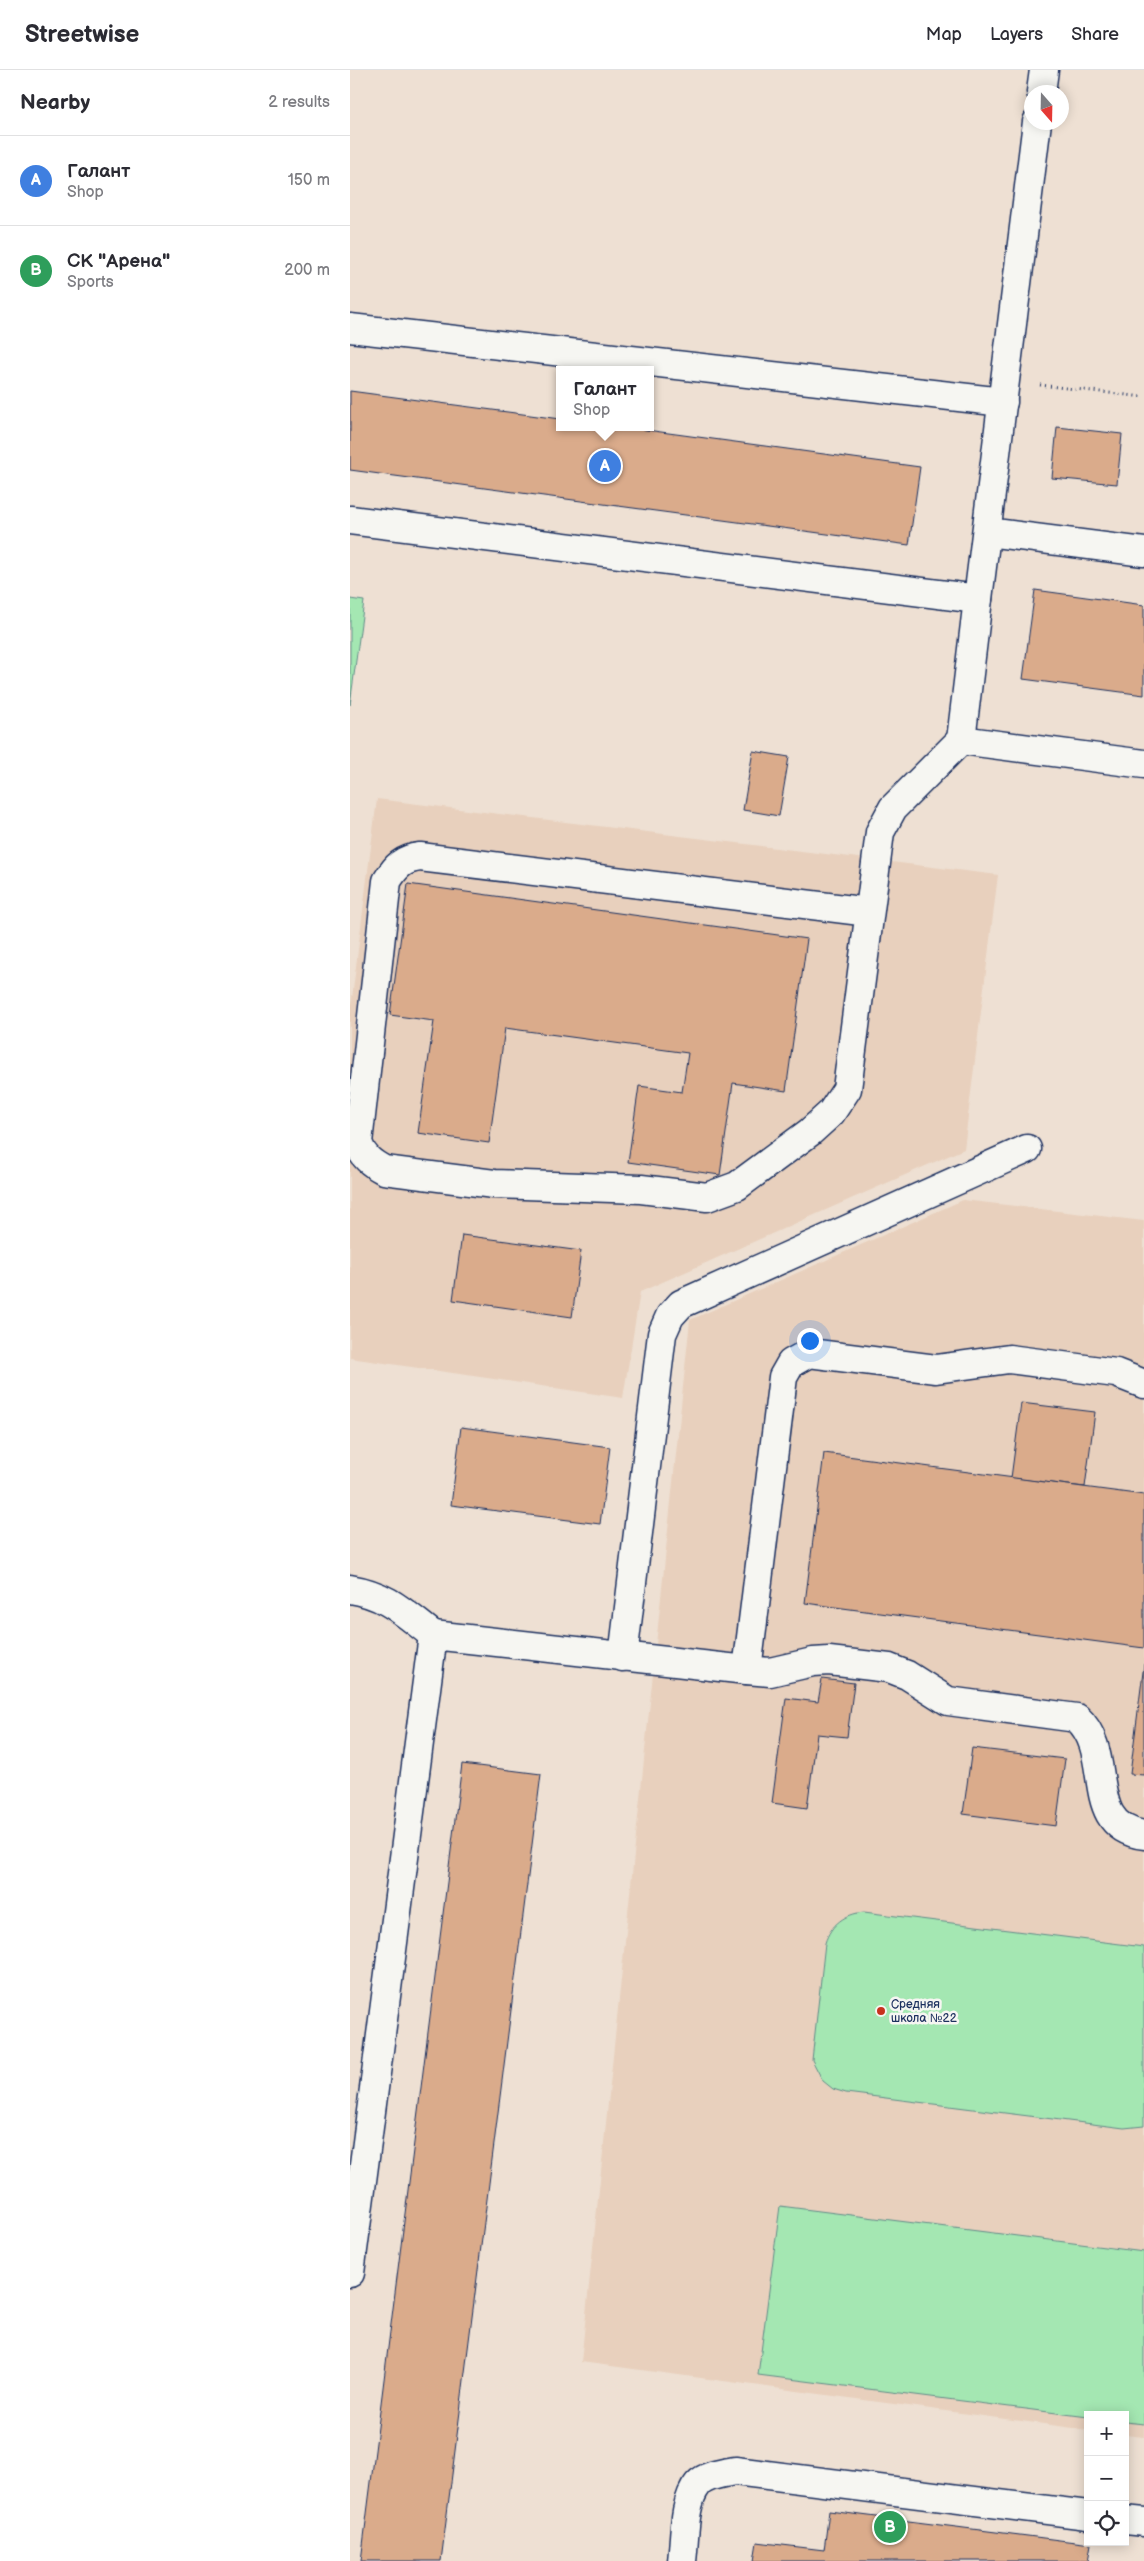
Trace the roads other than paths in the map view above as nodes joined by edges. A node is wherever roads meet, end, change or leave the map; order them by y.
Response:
1 (1044, 70) edge
2 (1042, 85) edge
3 (1036, 130) edge
4 (350, 328) edge
5 (1004, 402) junction
6 (350, 520) edge
7 (987, 532) junction
8 (1144, 552) edge
9 (978, 599) junction
10 (961, 740) junction
11 (1144, 764) edge
12 (869, 912) junction
13 (1027, 1149) dead end
14 (1144, 1384) edge
15 (350, 1589) edge
16 (433, 1635) junction
17 (623, 1657) junction
18 (747, 1670) junction
19 (1144, 1835) edge
20 (350, 2273) edge
21 (1084, 2515) edge
22 (1129, 2520) edge
23 (1144, 2522) edge
24 (682, 2561) edge

1 - 2 lane
3 - 5 lane
4 - 5 lane
5 - 7 lane
6 - 9 lane
7 - 8 lane
7 - 9 lane
9 - 10 lane
10 - 11 lane
10 - 12 lane
12 - 12 lane
13 - 17 lane
14 - 18 lane
15 - 16 lane
16 - 17 lane
16 - 20 lane
17 - 18 lane
18 - 19 lane
21 - 24 lane
22 - 23 lane

